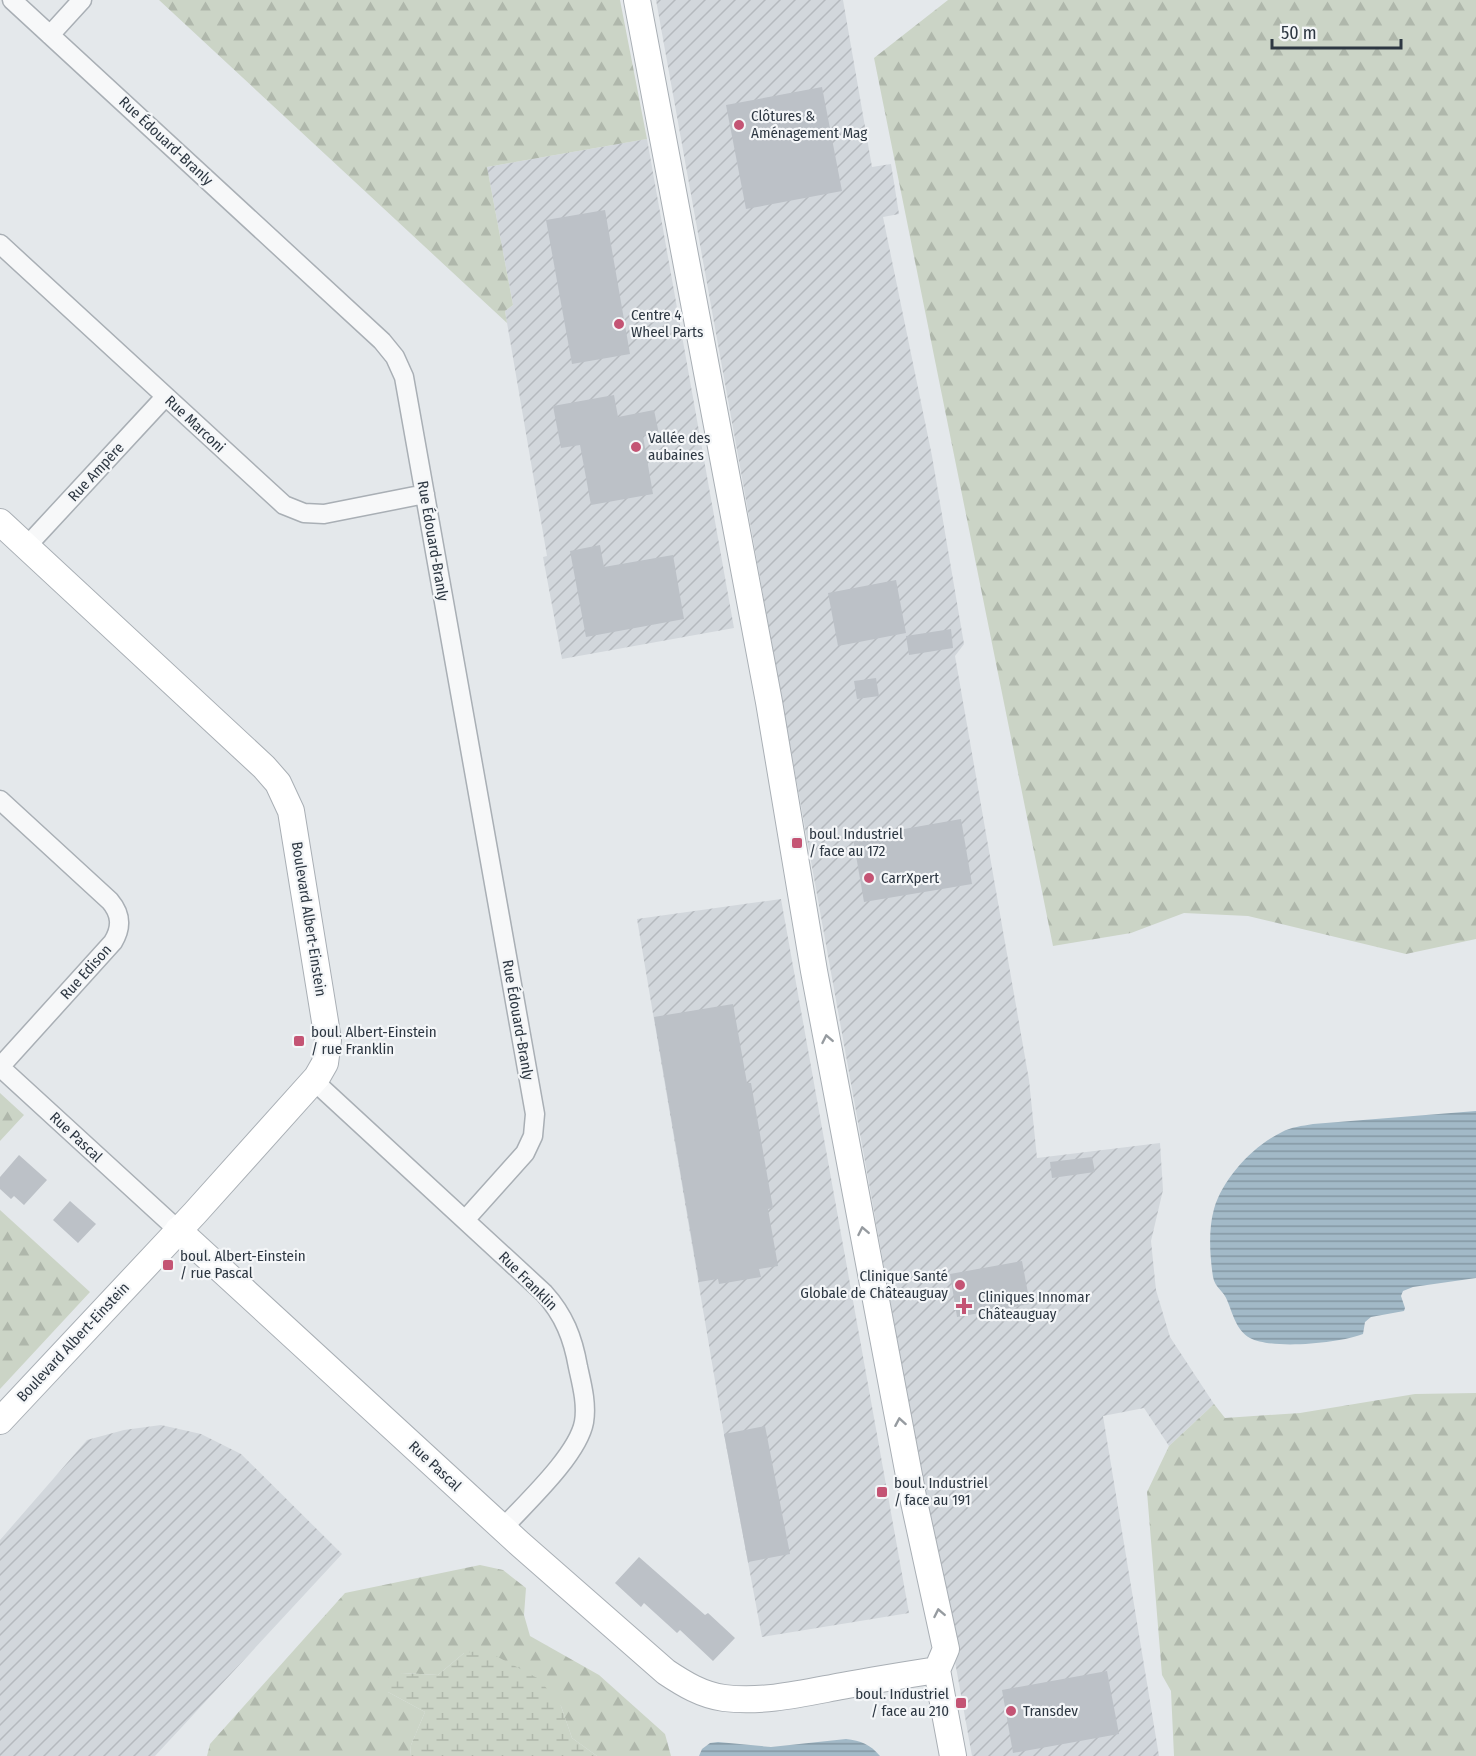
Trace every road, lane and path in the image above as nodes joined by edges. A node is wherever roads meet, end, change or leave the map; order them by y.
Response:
1 (12, 0) edge
2 (82, 0) edge
3 (637, 0) edge
4 (50, 35) junction
5 (0, 244) edge
6 (165, 397) junction
7 (425, 494) junction
8 (0, 522) edge
9 (26, 547) junction
10 (0, 800) edge
11 (0, 1067) edge
12 (314, 1081) junction
13 (465, 1220) junction
14 (178, 1230) junction
15 (0, 1421) edge
16 (503, 1528) junction
17 (937, 1670) junction
18 (953, 1756) edge

1 - 4 street, Rue Édouard-Branly
2 - 4 street
17 -> 3 street
4 - 7 street, Rue Édouard-Branly
5 - 6 street, Rue Marconi
6 - 7 street, Rue Marconi
6 - 9 street, Rue Ampère
7 - 13 street, Rue Édouard-Branly
8 - 9 street, Boulevard Albert-Einstein
9 - 12 street, Boulevard Albert-Einstein
10 - 11 street, Rue Edison
11 - 14 street, Rue Pascal
12 - 13 street, Rue Franklin
12 - 14 street, Boulevard Albert-Einstein
13 - 16 street, Rue Franklin
14 - 15 street, Boulevard Albert-Einstein
14 - 16 street, Rue Pascal
16 - 17 street, Rue Pascal
17 - 18 street

